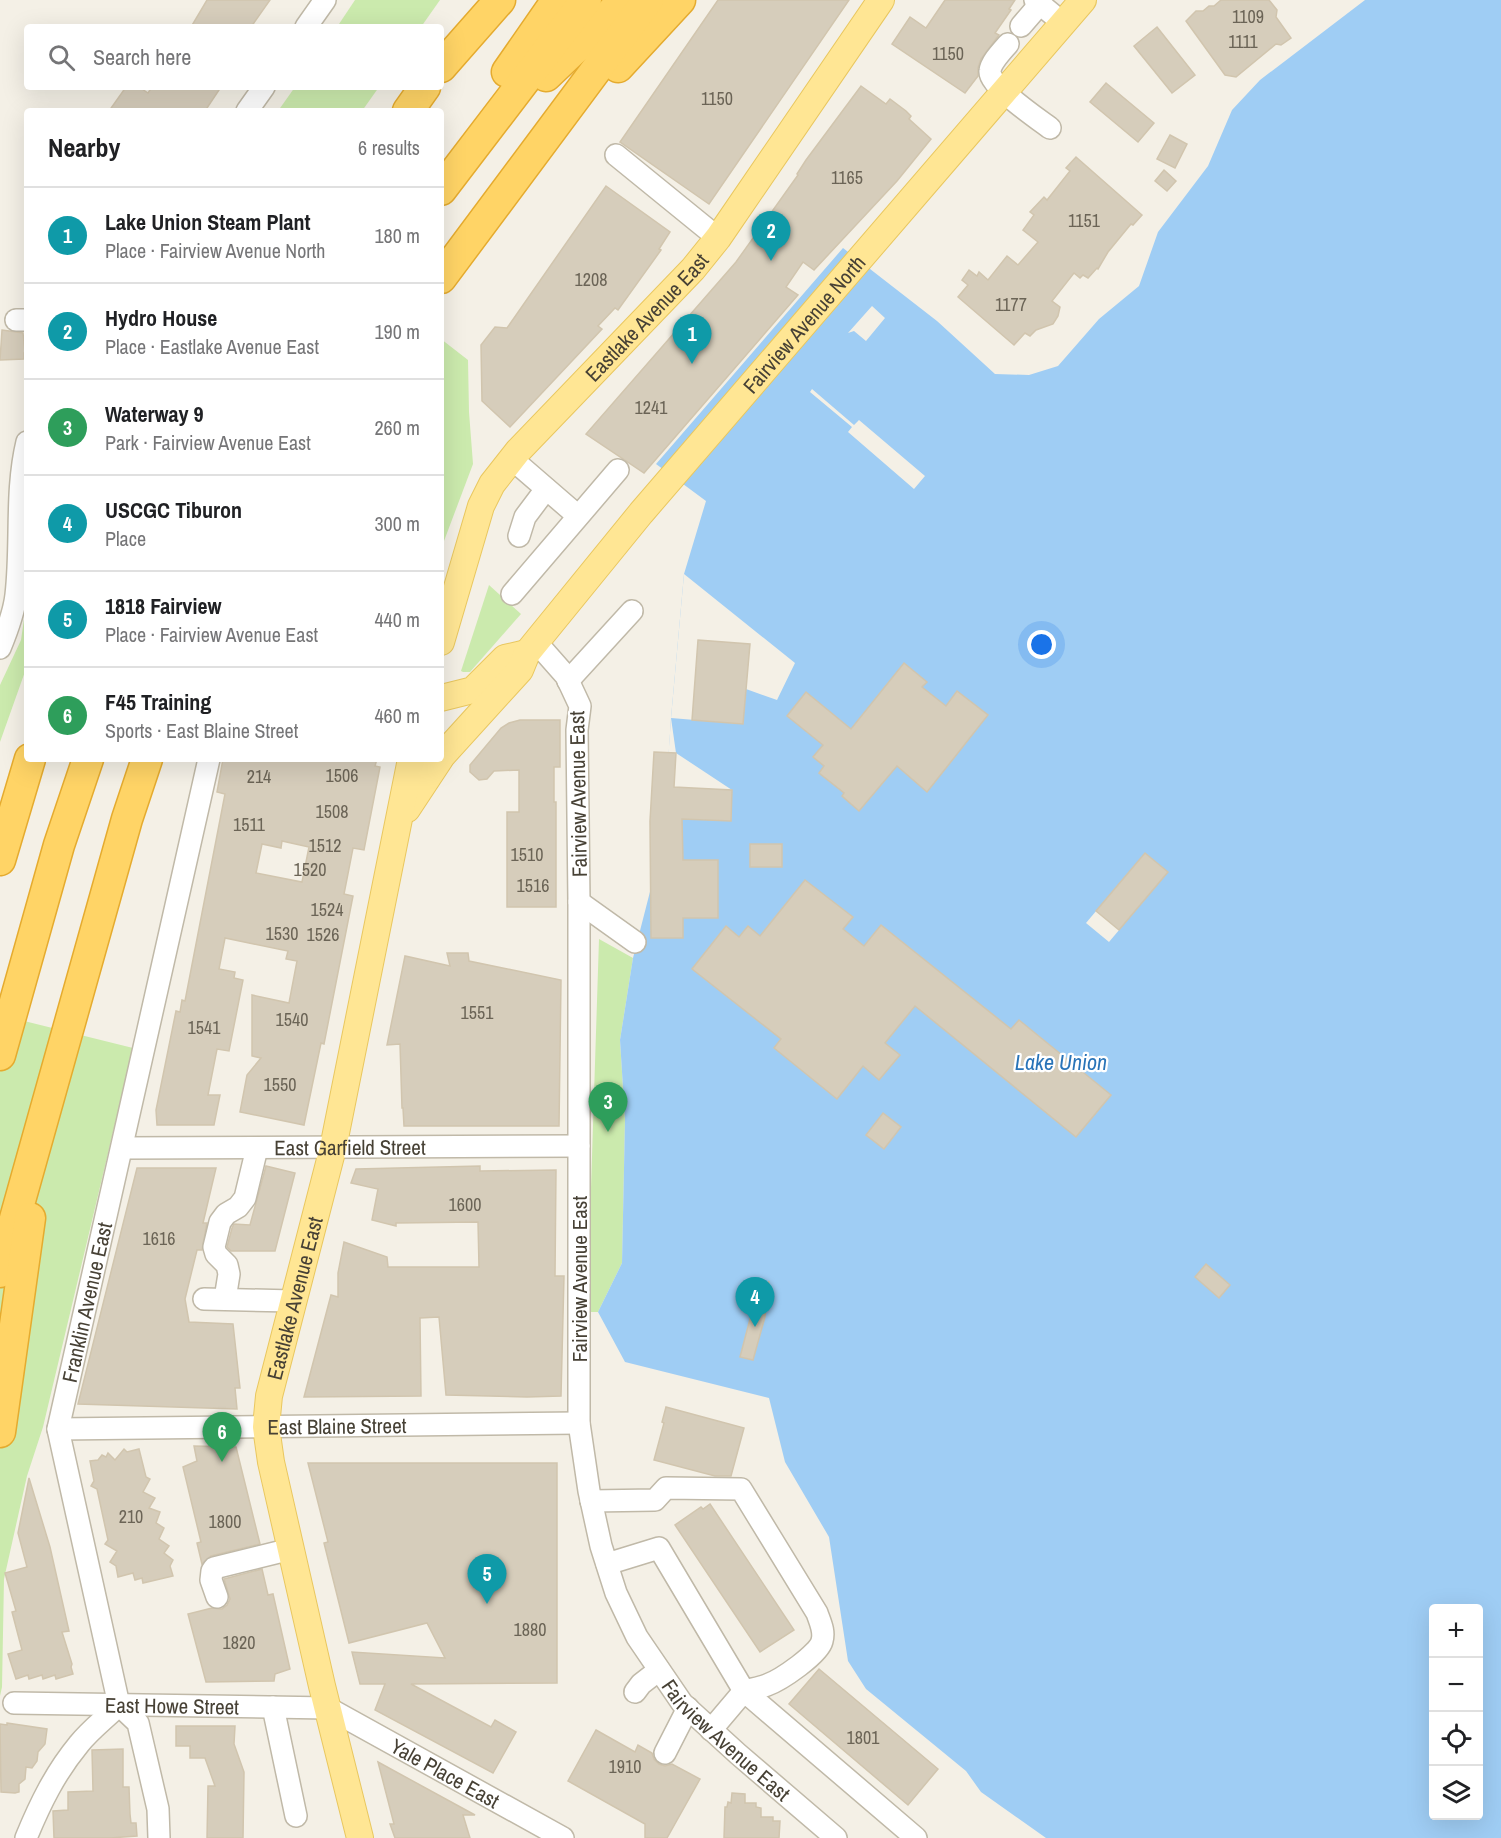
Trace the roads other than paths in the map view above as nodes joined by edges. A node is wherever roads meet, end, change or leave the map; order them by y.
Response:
1 (325, 0) edge
2 (484, 0) edge
3 (500, 0) edge
4 (557, 0) edge
5 (586, 0) edge
6 (623, 0) edge
7 (648, 0) edge
8 (680, 0) edge
9 (881, 0) edge
10 (1083, 0) edge
11 (1039, 1) edge
12 (1063, 23) junction
13 (308, 24) edge
14 (1021, 26) dead end
15 (1008, 44) dead end
16 (444, 60) edge
17 (444, 62) edge
18 (262, 90) edge
19 (423, 90) edge
20 (1004, 92) junction
21 (249, 108) edge
22 (410, 108) edge
23 (1050, 128) dead end
24 (481, 136) junction
25 (616, 155) dead end
26 (533, 156) junction
27 (444, 164) edge
28 (444, 186) edge
29 (718, 238) junction
30 (444, 274) edge
31 (512, 459) junction
32 (24, 461) edge
33 (618, 470) dead end
34 (546, 489) junction
35 (578, 516) junction
36 (519, 536) dead end
37 (512, 594) dead end
38 (632, 611) dead end
39 (444, 632) edge
40 (0, 648) edge
41 (532, 648) junction
42 (568, 681) junction
43 (444, 697) edge
44 (24, 750) edge
45 (444, 754) edge
46 (29, 762) edge
47 (87, 762) edge
48 (146, 762) edge
49 (208, 762) edge
50 (410, 762) edge
51 (437, 762) edge
52 (0, 794) edge
53 (397, 828) junction
54 (0, 860) edge
55 (579, 902) junction
56 (635, 942) dead end
57 (0, 1055) edge
58 (42, 1120) junction
59 (579, 1146) junction
60 (122, 1148) junction
61 (257, 1148) junction
62 (333, 1148) junction
63 (0, 1272) edge
64 (204, 1299) dead end
65 (225, 1299) junction
66 (294, 1301) junction
67 (579, 1423) junction
68 (266, 1427) junction
69 (58, 1429) junction
70 (0, 1432) edge
71 (591, 1502) junction
72 (291, 1549) junction
73 (607, 1564) junction
74 (217, 1597) dead end
75 (659, 1670) junction
76 (744, 1691) junction
77 (635, 1692) dead end
78 (14, 1703) dead end
79 (119, 1705) junction
80 (273, 1707) junction
81 (328, 1708) junction
82 (688, 1708) junction
83 (711, 1730) junction
84 (665, 1753) dead end
85 (296, 1816) dead end
86 (26, 1838) edge
87 (159, 1838) edge
88 (360, 1838) edge
89 (564, 1838) edge
90 (836, 1838) edge
91 (916, 1838) edge

1 - 13 street
2 - 16 highway
3 - 17 highway
4 - 27 highway
5 - 24 highway
6 - 24 highway
7 - 26 highway
8 - 26 highway
9 - 29 main road, Eastlake Avenue East
10 - 12 main road, Fairview Avenue North
11 - 12 street
11 - 14 street
12 - 20 main road, Fairview Avenue North
15 - 20 street
18 - 21 street
19 - 22 highway
20 - 23 street
20 - 41 main road, Fairview Avenue North
24 - 28 highway
25 - 29 street
26 - 30 highway
29 - 31 main road, Eastlake Avenue East
31 - 34 street
31 - 39 main road, Eastlake Avenue East
32 - 40 street
33 - 35 street
34 - 35 street
34 - 36 street
35 - 37 street
38 - 42 street
41 - 42 street, Fairview Avenue East
41 - 43 main road
41 - 45 main road, Fairview Avenue North
42 - 55 street, Fairview Avenue East
44 - 52 highway
46 - 54 highway
47 - 57 highway
48 - 58 highway
49 - 60 street, Franklin Avenue East
50 - 53 main road, Eastlake Avenue East
51 - 53 main road, Fairview Avenue North
53 - 62 main road, Eastlake Avenue East
55 - 56 street
55 - 59 street, Fairview Avenue East
58 - 63 highway
58 - 70 highway
59 - 62 street, East Garfield Street
59 - 67 street, Fairview Avenue East
60 - 61 street, East Garfield Street
60 - 69 street, Franklin Avenue East
61 - 62 street, East Garfield Street
61 - 65 street
62 - 66 main road, Eastlake Avenue East
64 - 65 street
65 - 66 street
66 - 68 main road, Eastlake Avenue East
67 - 68 street, East Blaine Street
67 - 71 street, Fairview Avenue East
68 - 69 street, East Blaine Street
68 - 72 main road, Eastlake Avenue East
69 - 79 street, Franklin Avenue East
71 - 73 street, Fairview Avenue East
71 - 76 street
72 - 74 street
72 - 81 main road, Eastlake Avenue East
73 - 75 street, Fairview Avenue East
73 - 76 street
75 - 77 street
75 - 82 street, Fairview Avenue East
76 - 83 street
76 - 91 street
78 - 79 street, East Howe Street
79 - 80 street, East Howe Street
79 - 86 street
79 - 87 street, Franklin Avenue East
80 - 81 street, East Howe Street
80 - 85 street
81 - 88 main road, Eastlake Avenue East
81 - 89 street, Yale Place East
82 - 83 street, Fairview Avenue East
82 - 84 street
83 - 90 street, Fairview Avenue East

